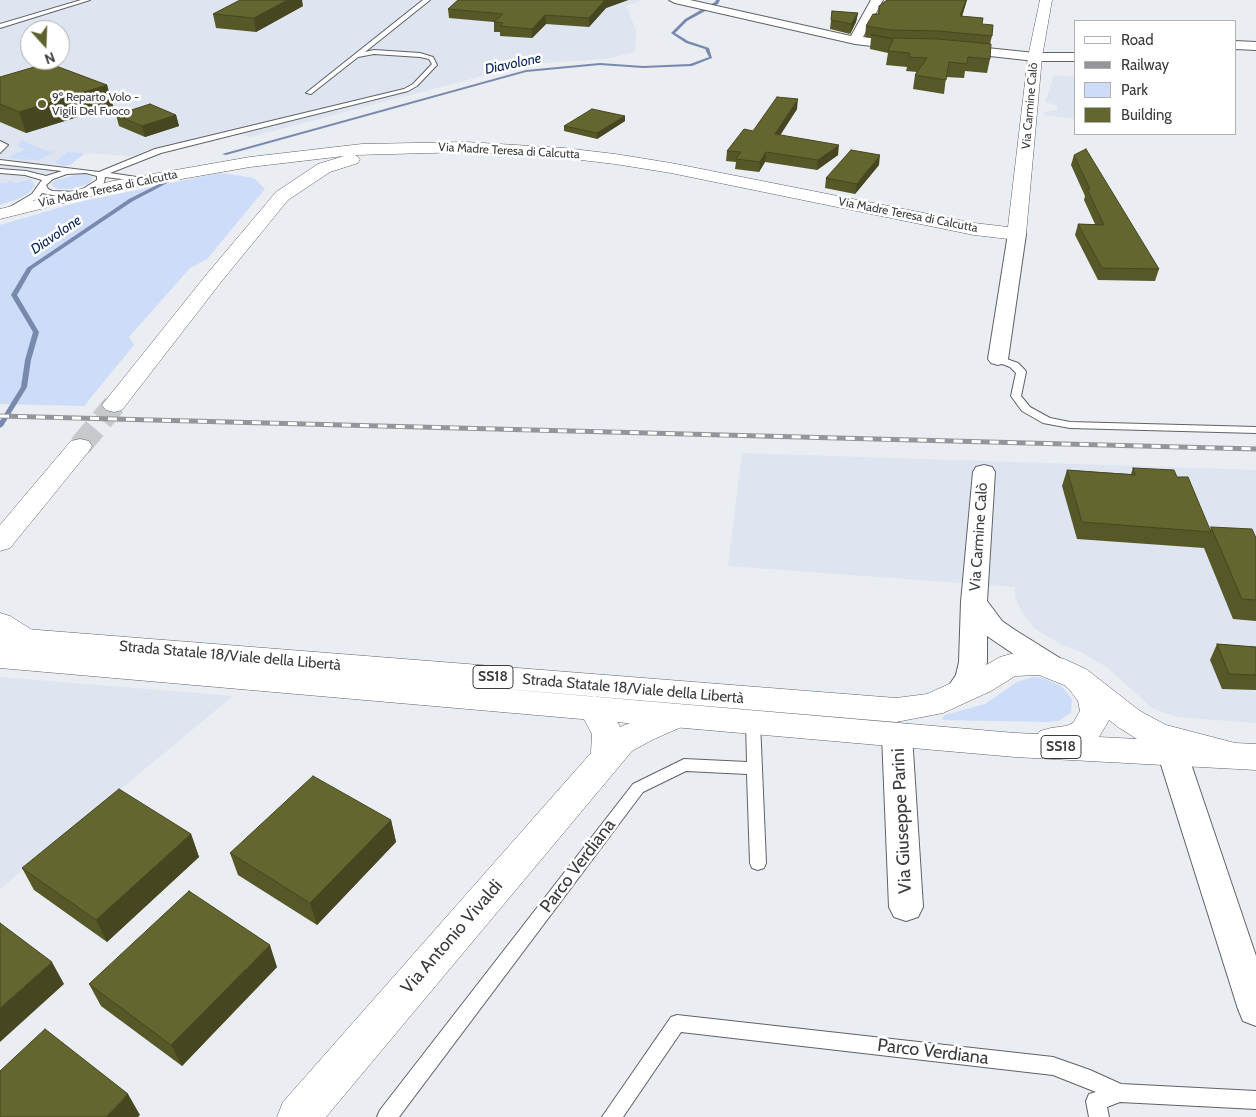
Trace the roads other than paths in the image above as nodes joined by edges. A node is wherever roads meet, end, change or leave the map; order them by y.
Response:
1 (87, 0) edge
2 (427, 0) edge
3 (877, 0) edge
4 (1046, 0) edge
5 (679, 1) edge
6 (0, 26) edge
7 (855, 40) junction
8 (1236, 45) edge
9 (1256, 46) edge
10 (918, 47) edge
11 (946, 48) edge
12 (356, 56) junction
13 (1035, 57) junction
14 (1074, 57) edge
15 (310, 93) dead end
16 (0, 143) edge
17 (401, 148) junction
18 (0, 151) edge
19 (296, 156) junction
20 (0, 162) edge
21 (213, 168) junction
22 (324, 168) junction
23 (0, 171) edge
24 (76, 171) junction
25 (100, 174) junction
26 (267, 174) junction
27 (47, 179) junction
28 (145, 180) junction
29 (42, 188) junction
30 (78, 193) junction
31 (282, 196) junction
32 (2, 213) edge
33 (1017, 234) junction
34 (998, 359) joint
35 (114, 405) tunnel mouth
36 (1256, 430) edge
37 (80, 446) tunnel mouth
38 (984, 472) dead end
39 (0, 542) edge
40 (974, 602) junction
41 (0, 623) edge
42 (13, 638) edge
43 (0, 657) edge
44 (1064, 672) junction
45 (957, 694) junction
46 (594, 708) junction
47 (677, 716) junction
48 (753, 722) junction
49 (897, 735) junction
50 (950, 739) junction
51 (1172, 752) junction
52 (607, 756) junction
53 (1244, 756) edge
54 (755, 768) junction
55 (758, 863) dead end
56 (906, 907) dead end
57 (1249, 970) edge
58 (1256, 1009) edge
59 (1120, 1093) junction
60 (1256, 1100) edge
61 (298, 1117) edge
62 (386, 1117) edge
63 (612, 1117) edge
64 (1099, 1117) edge

1 - 6 lane
2 - 12 lane
3 - 7 street
4 - 13 street
5 - 7 street
7 - 10 street
8 - 9 street
11 - 13 street, Via Carmine Calò
12 - 15 lane
12 - 25 lane
13 - 14 street
13 - 33 street, Via Carmine Calò
16 - 18 lane
17 - 19 street, Via Madre Teresa di Calcutta
17 - 22 street
17 - 33 street, Via Madre Teresa di Calcutta
19 - 21 street, Via Madre Teresa di Calcutta
19 - 22 street
19 - 26 street
20 - 24 lane
21 - 26 street
21 - 28 street, Via Madre Teresa di Calcutta
22 - 31 street
23 - 27 lane
24 - 25 lane
24 - 27 lane
25 - 28 lane
25 - 30 lane
26 - 31 street
27 - 29 lane
28 - 30 street, Via Madre Teresa di Calcutta
29 - 30 lane
29 - 32 lane
30 - 32 street, Via Madre Teresa di Calcutta
31 - 35 street
33 - 34 street, Via Carmine Calò
34 - 36 lane
37 - 39 street
38 - 40 street, Via Carmine Calò
40 - 44 street
40 - 45 street, Via Carmine Calò
41 - 42 street
42 - 45 street, Strada Statale 18/Viale della Libertà / SS18
43 - 46 street, Strada Statale 18/Viale della Libertà / SS18
44 - 45 street, Strada Statale 18/Viale della Libertà / SS18
44 - 50 street, Strada Statale 18/Viale della Libertà / SS18
44 - 53 street, Strada Statale 18/Viale della Libertà / SS18
46 - 47 street, Strada Statale 18/Viale della Libertà / SS18
46 - 52 street
47 - 48 street, Strada Statale 18/Viale della Libertà / SS18
47 - 52 street, Via Antonio Vivaldi
48 - 49 street, Strada Statale 18/Viale della Libertà / SS18
48 - 54 lane
49 - 50 street, Strada Statale 18/Viale della Libertà / SS18
49 - 56 street, Via Giuseppe Parini
50 - 51 street, Strada Statale 18/Viale della Libertà / SS18
51 - 53 street, Strada Statale 18/Viale della Libertà / SS18
51 - 57 street
52 - 61 street, Via Antonio Vivaldi
54 - 55 lane
54 - 62 lane, Parco Verdiana
57 - 58 street
59 - 60 lane, Parco Verdiana
59 - 63 lane, Parco Verdiana
59 - 64 lane, Parco Verdiana

